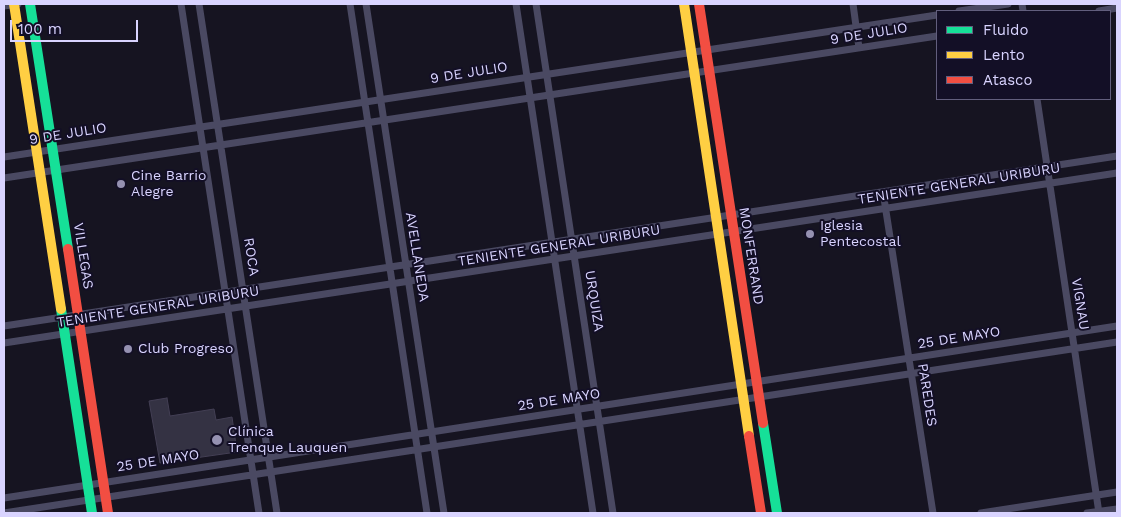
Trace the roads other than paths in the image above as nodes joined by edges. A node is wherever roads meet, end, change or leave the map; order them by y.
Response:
1 (14, 4) edge
2 (18, 4) edge
3 (30, 4) edge
4 (181, 4) edge
5 (199, 4) edge
6 (350, 4) edge
7 (366, 4) edge
8 (516, 4) edge
9 (536, 4) edge
10 (684, 4) edge
11 (699, 4) edge
12 (853, 4) edge
13 (1008, 4) edge
14 (4, 6) edge
15 (966, 10) edge
16 (936, 14) edge
17 (856, 27) junction
18 (936, 36) edge
19 (859, 48) junction
20 (706, 50) junction
21 (691, 52) junction
22 (709, 70) junction
23 (694, 73) junction
24 (546, 74) junction
25 (527, 77) junction
26 (550, 95) junction
27 (530, 98) junction
28 (381, 99) junction
29 (1037, 100) edge
30 (365, 102) junction
31 (384, 120) junction
32 (368, 122) junction
33 (218, 124) junction
34 (200, 127) junction
35 (221, 145) junction
36 (203, 148) junction
37 (52, 149) junction
38 (37, 152) junction
39 (1117, 156) edge
40 (4, 157) edge
41 (1047, 167) junction
42 (55, 170) junction
43 (40, 172) junction
44 (1117, 173) edge
45 (4, 178) edge
46 (1049, 183) junction
47 (883, 192) junction
48 (886, 208) junction
49 (731, 215) junction
50 (716, 217) junction
51 (734, 232) junction
52 (718, 234) junction
53 (572, 239) junction
54 (552, 242) junction
55 (574, 256) junction
56 (554, 259) junction
57 (406, 264) junction
58 (390, 267) junction
59 (408, 281) junction
60 (393, 284) junction
61 (243, 289) junction
62 (225, 292) junction
63 (246, 306) junction
64 (228, 309) junction
65 (78, 314) junction
66 (62, 317) junction
67 (4, 326) edge
68 (1117, 326) edge
69 (80, 331) junction
70 (1072, 333) junction
71 (64, 334) junction
72 (1117, 342) edge
73 (4, 343) edge
74 (1074, 348) junction
75 (909, 358) junction
76 (911, 374) junction
77 (757, 382) junction
78 (741, 384) junction
79 (759, 397) junction
80 (744, 399) junction
81 (597, 406) junction
82 (577, 410) junction
83 (600, 422) junction
84 (579, 424) junction
85 (431, 432) junction
86 (416, 435) junction
87 (434, 447) junction
88 (418, 449) junction
89 (269, 457) junction
90 (250, 460) junction
91 (271, 472) junction
92 (253, 475) junction
93 (103, 483) junction
94 (87, 485) junction
95 (1117, 492) edge
96 (1097, 496) junction
97 (106, 497) junction
98 (4, 498) edge
99 (90, 500) junction
100 (1117, 509) edge
101 (1099, 512) edge
102 (4, 513) edge
103 (92, 513) edge
104 (108, 513) edge
105 (259, 513) edge
106 (277, 513) edge
107 (427, 513) edge
108 (444, 513) edge
109 (593, 513) edge
110 (614, 513) edge
111 (761, 513) edge
112 (777, 513) edge
113 (933, 513) edge
114 (981, 513) edge
115 (1087, 513) edge

1 - 2 street
1 - 14 street
1 - 38 street
3 - 37 street, VILLEGAS
4 - 34 street
5 - 33 street, ROCA
6 - 30 street, AVELLANEDA
7 - 28 street, AVELLANEDA
8 - 25 street
9 - 24 street, URQUIZA
10 - 21 street, MONFERRAND
11 - 20 street, MONFERRAND
12 - 17 street
13 - 15 street
16 - 17 street, 9 DE JULIO
17 - 19 street
17 - 20 street, 9 DE JULIO
18 - 19 street, 9 DE JULIO
19 - 22 street, 9 DE JULIO
20 - 21 street, 9 DE JULIO
20 - 22 street, MONFERRAND
21 - 23 street, MONFERRAND
21 - 24 street, 9 DE JULIO
22 - 23 street, 9 DE JULIO
22 - 49 street, MONFERRAND
23 - 26 street, 9 DE JULIO
23 - 50 street, MONFERRAND
24 - 25 street, 9 DE JULIO
24 - 26 street, URQUIZA
25 - 27 street
25 - 28 street, 9 DE JULIO
26 - 27 street, 9 DE JULIO
26 - 53 street, URQUIZA
27 - 31 street, 9 DE JULIO
27 - 54 street
28 - 30 street, 9 DE JULIO
28 - 31 street, AVELLANEDA
29 - 41 street, VIGNAU
30 - 32 street, AVELLANEDA
30 - 33 street, 9 DE JULIO
31 - 32 street, 9 DE JULIO
31 - 57 street, AVELLANEDA
32 - 35 street, 9 DE JULIO
32 - 58 street, AVELLANEDA
33 - 34 street, 9 DE JULIO
33 - 35 street, ROCA
34 - 36 street
34 - 37 street, 9 DE JULIO
35 - 36 street, 9 DE JULIO
35 - 61 street, ROCA
36 - 42 street, 9 DE JULIO
36 - 62 street
37 - 38 street, 9 DE JULIO
37 - 42 street, VILLEGAS
38 - 40 street, 9 DE JULIO
38 - 43 street
39 - 41 street, TENIENTE GENERAL URIBURU
41 - 46 street, VIGNAU
41 - 47 street, TENIENTE GENERAL URIBURU
42 - 43 street, 9 DE JULIO
42 - 65 street, VILLEGAS
43 - 45 street, 9 DE JULIO
43 - 66 street
44 - 46 street, TENIENTE GENERAL URIBURU
46 - 48 street, TENIENTE GENERAL URIBURU
46 - 70 street, VIGNAU
47 - 48 street, PAREDES
47 - 49 street, TENIENTE GENERAL URIBURU
48 - 51 street, TENIENTE GENERAL URIBURU
48 - 75 street, PAREDES
49 - 50 street, TENIENTE GENERAL URIBURU
49 - 51 street, MONFERRAND
50 - 52 street, MONFERRAND
50 - 53 street, TENIENTE GENERAL URIBURU
51 - 52 street, TENIENTE GENERAL URIBURU
51 - 77 street, MONFERRAND
52 - 55 street, TENIENTE GENERAL URIBURU
52 - 78 street, MONFERRAND
53 - 54 street, TENIENTE GENERAL URIBURU
53 - 55 street, URQUIZA
54 - 56 street
54 - 57 street, TENIENTE GENERAL URIBURU
55 - 56 street, TENIENTE GENERAL URIBURU
55 - 81 street, URQUIZA
56 - 59 street, TENIENTE GENERAL URIBURU
56 - 82 street
57 - 58 street, TENIENTE GENERAL URIBURU
57 - 59 street, AVELLANEDA
58 - 60 street, AVELLANEDA
58 - 61 street, TENIENTE GENERAL URIBURU
59 - 60 street, TENIENTE GENERAL URIBURU
59 - 85 street, AVELLANEDA
60 - 63 street, TENIENTE GENERAL URIBURU
60 - 86 street, AVELLANEDA
61 - 62 street, TENIENTE GENERAL URIBURU
61 - 63 street, ROCA
62 - 64 street
62 - 65 street, TENIENTE GENERAL URIBURU
63 - 64 street, TENIENTE GENERAL URIBURU
63 - 89 street, ROCA
64 - 69 street, TENIENTE GENERAL URIBURU
64 - 90 street
65 - 66 street, TENIENTE GENERAL URIBURU
65 - 69 street, VILLEGAS
66 - 67 street, TENIENTE GENERAL URIBURU
66 - 71 street
68 - 70 street, 25 DE MAYO
69 - 71 street, TENIENTE GENERAL URIBURU
69 - 93 street, VILLEGAS
70 - 74 street, VIGNAU
70 - 75 street, 25 DE MAYO
71 - 73 street, TENIENTE GENERAL URIBURU
71 - 94 street
72 - 74 street, 25 DE MAYO
74 - 76 street, 25 DE MAYO
74 - 96 street, VIGNAU
75 - 76 street, PAREDES
75 - 77 street, 25 DE MAYO
76 - 79 street, 25 DE MAYO
76 - 113 street, PAREDES
77 - 78 street, 25 DE MAYO
77 - 79 street, MONFERRAND
78 - 80 street, MONFERRAND
78 - 81 street, 25 DE MAYO
79 - 80 street, 25 DE MAYO
79 - 112 street, MONFERRAND
80 - 83 street, 25 DE MAYO
80 - 111 street, MONFERRAND
81 - 82 street, 25 DE MAYO
81 - 83 street, URQUIZA
82 - 84 street
82 - 85 street, 25 DE MAYO
83 - 84 street, 25 DE MAYO
83 - 110 street, URQUIZA
84 - 87 street, 25 DE MAYO
84 - 109 street
85 - 86 street, 25 DE MAYO
85 - 87 street, AVELLANEDA
86 - 88 street, AVELLANEDA
86 - 89 street, 25 DE MAYO
87 - 88 street, 25 DE MAYO
87 - 108 street, AVELLANEDA
88 - 91 street, 25 DE MAYO
88 - 107 street, AVELLANEDA
89 - 90 street, 25 DE MAYO
89 - 91 street, ROCA
90 - 92 street
90 - 93 street, 25 DE MAYO
91 - 92 street, 25 DE MAYO
91 - 106 street, ROCA
92 - 97 street, 25 DE MAYO
92 - 105 street
93 - 94 street, 25 DE MAYO
93 - 97 street, VILLEGAS
94 - 98 street, 25 DE MAYO
94 - 99 street
95 - 96 street
96 - 101 street, VIGNAU
96 - 114 street
97 - 99 street, 25 DE MAYO
97 - 104 street, VILLEGAS
99 - 102 street, 25 DE MAYO
99 - 103 street
100 - 101 street
101 - 115 street

